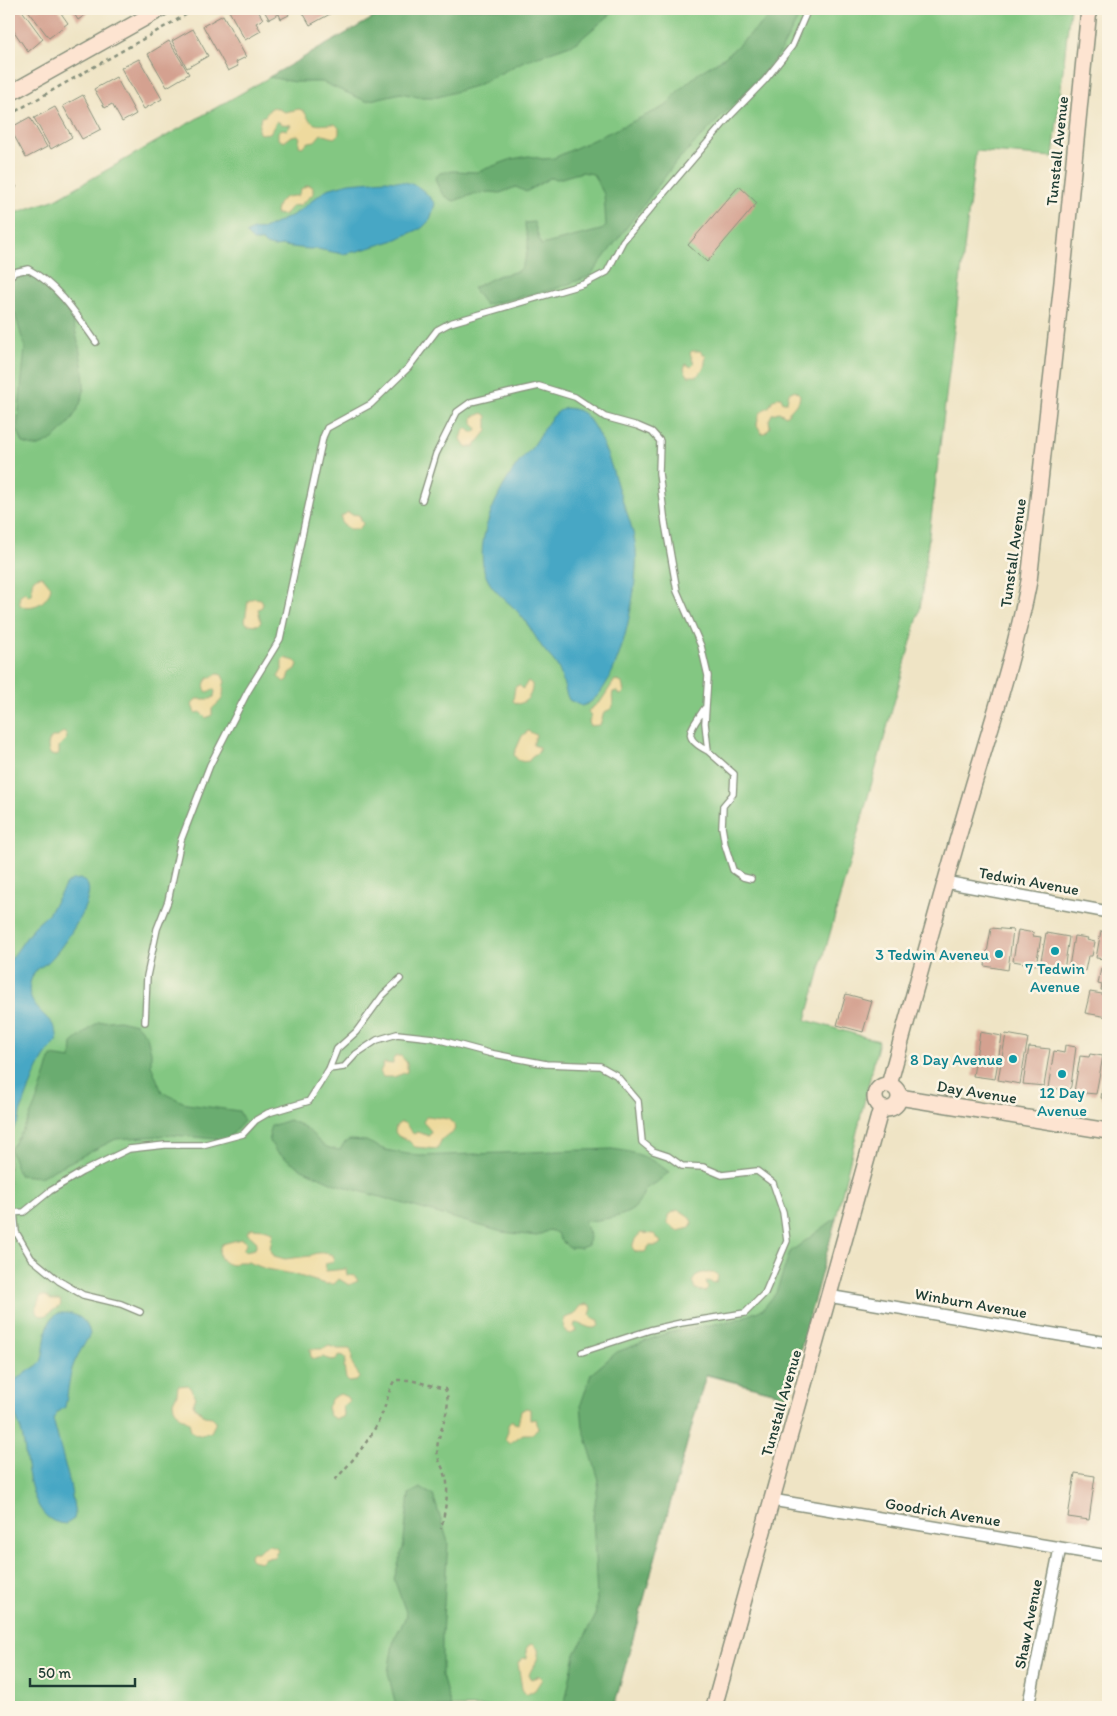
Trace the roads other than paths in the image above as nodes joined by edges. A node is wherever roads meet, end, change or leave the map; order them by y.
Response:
1 (161, 9) edge
2 (808, 9) edge
3 (1089, 9) edge
4 (9, 94) edge
5 (9, 277) edge
6 (96, 342) dead end
7 (422, 500) dead end
8 (705, 707) junction
9 (708, 751) junction
10 (751, 879) dead end
11 (945, 882) junction
12 (1108, 912) edge
13 (400, 979) dead end
14 (145, 1022) dead end
15 (329, 1069) junction
16 (889, 1085) junction
17 (899, 1097) junction
18 (881, 1108) junction
19 (1108, 1131) edge
20 (11, 1213) edge
21 (828, 1296) junction
22 (140, 1312) dead end
23 (1108, 1343) edge
24 (582, 1352) dead end
25 (772, 1500) junction
26 (1060, 1548) junction
27 (1108, 1556) edge
28 (714, 1707) edge
29 (1028, 1707) edge

1 - 4 street
2 - 14 lane
3 - 11 street, Tunstall Avenue
5 - 6 lane
7 - 8 lane
8 - 9 lane
8 - 9 lane
9 - 10 lane
11 - 12 street, Tedwin Avenue
11 - 16 street, Tunstall Avenue
13 - 15 lane
15 - 20 lane
15 - 24 lane
16 - 17 street
16 - 18 street
17 - 18 street
17 - 19 street, Day Avenue
18 - 21 street, Tunstall Avenue
20 - 22 lane
21 - 23 street, Winburn Avenue
21 - 25 street, Tunstall Avenue
25 - 26 street, Goodrich Avenue
25 - 28 street, Tunstall Avenue
26 - 27 street, Goodrich Avenue
26 - 29 street, Shaw Avenue

